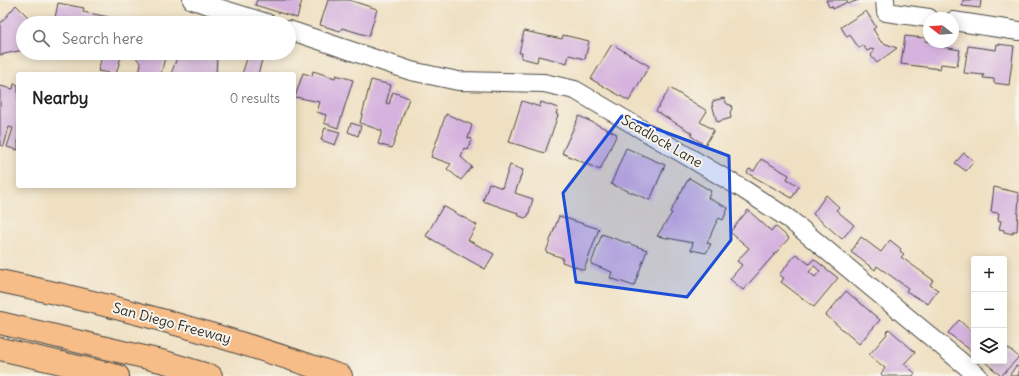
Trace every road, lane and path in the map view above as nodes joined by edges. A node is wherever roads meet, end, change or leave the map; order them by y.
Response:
1 (192, 0) edge
2 (885, 0) edge
3 (244, 16) edge
4 (923, 17) edge
5 (959, 22) edge
6 (1019, 31) edge
7 (296, 32) edge
8 (0, 281) edge
9 (0, 323) edge
10 (0, 349) edge
11 (118, 376) edge
12 (211, 376) edge
13 (341, 376) edge
14 (978, 376) edge

1 - 3 street
2 - 4 street
5 - 6 street
7 - 14 street, Scadlock Lane
8 - 13 highway, San Diego Freeway
9 - 12 highway
10 - 11 highway

